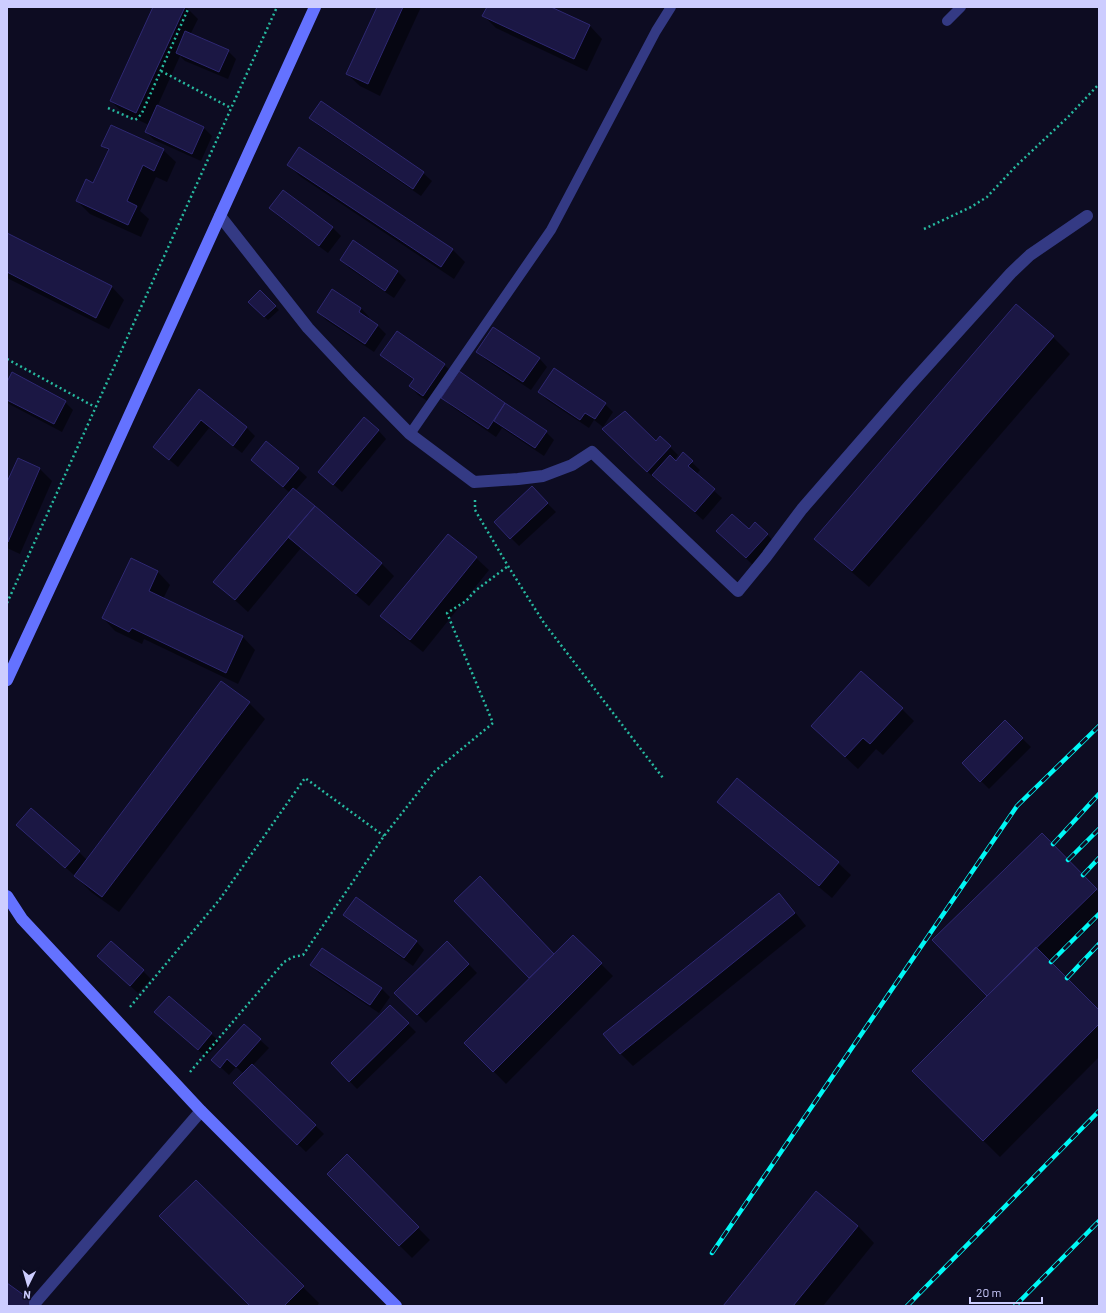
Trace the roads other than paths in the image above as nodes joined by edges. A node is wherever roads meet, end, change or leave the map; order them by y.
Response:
1 (315, 7) edge
2 (671, 7) edge
3 (961, 7) edge
4 (947, 21) dead end
5 (220, 216) junction
6 (1087, 216) dead end
7 (410, 434) junction
8 (7, 680) edge
9 (7, 896) edge
10 (201, 1111) junction
11 (35, 1303) dead end
12 (396, 1306) edge

1 - 5 street
2 - 7 lane
3 - 4 lane
5 - 7 street
5 - 8 street
6 - 7 street
9 - 10 street
10 - 11 street
10 - 12 street

